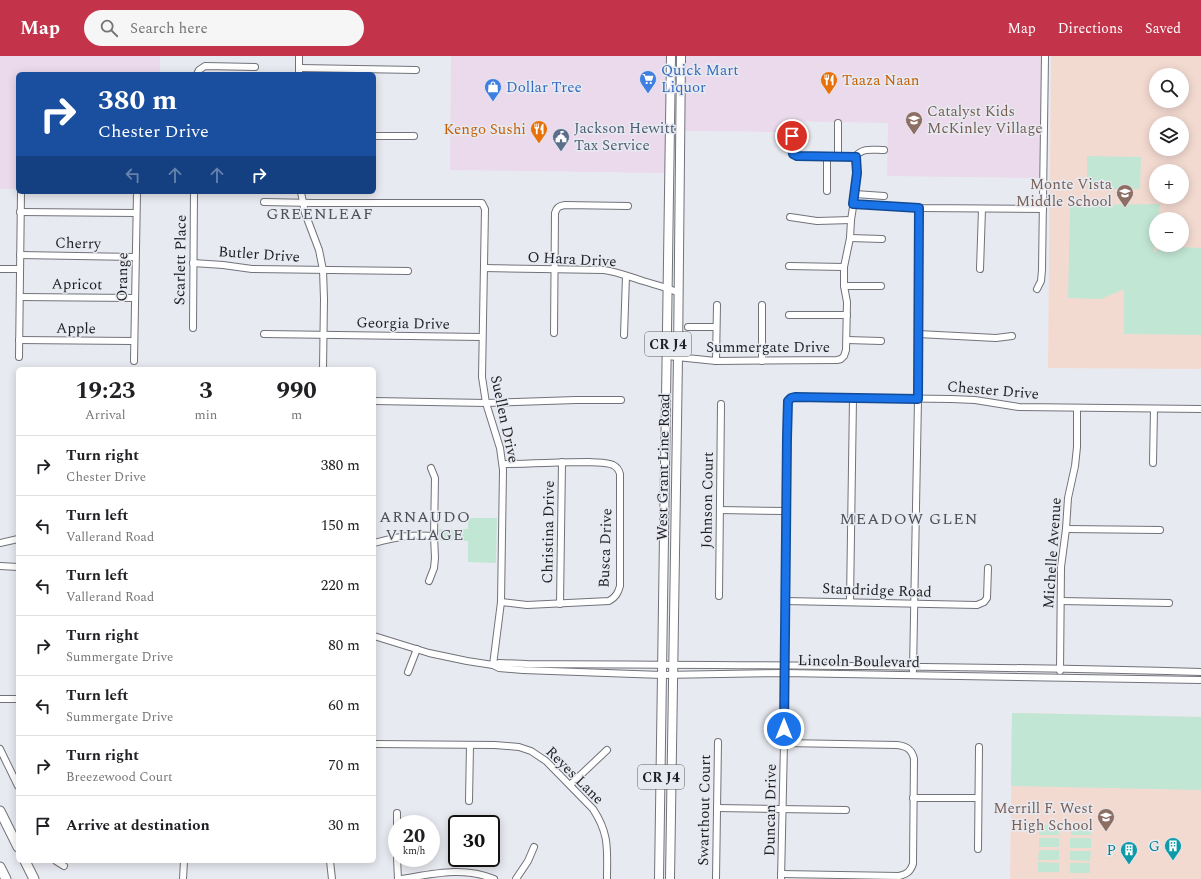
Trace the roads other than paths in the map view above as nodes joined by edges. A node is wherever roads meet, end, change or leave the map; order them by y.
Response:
1 (299, 56) edge
2 (671, 56) edge
3 (681, 56) edge
4 (1045, 56) edge
5 (255, 68) dead end
6 (416, 70) dead end
7 (299, 71) edge
8 (199, 72) edge
9 (838, 123) dead end
10 (792, 124) dead end
11 (376, 136) edge
12 (414, 136) dead end
13 (884, 150) dead end
14 (827, 156) junction
15 (838, 157) junction
16 (856, 157) junction
17 (827, 192) dead end
18 (21, 194) edge
19 (137, 194) edge
20 (194, 194) edge
21 (301, 194) edge
22 (855, 194) junction
23 (670, 196) junction
24 (884, 196) dead end
25 (264, 202) dead end
26 (303, 203) junction
27 (853, 204) junction
28 (628, 206) dead end
29 (919, 208) junction
30 (982, 209) junction
31 (1042, 209) junction
32 (20, 212) junction
33 (136, 213) junction
34 (680, 216) junction
35 (790, 217) dead end
36 (851, 220) junction
37 (850, 238) junction
38 (882, 239) dead end
39 (20, 255) junction
40 (135, 256) junction
41 (193, 263) junction
42 (789, 266) dead end
43 (844, 266) junction
44 (484, 268) junction
45 (0, 269) edge
46 (20, 269) junction
47 (980, 269) dead end
48 (323, 270) junction
49 (554, 270) junction
50 (408, 271) dead end
51 (626, 276) junction
52 (844, 286) junction
53 (882, 286) dead end
54 (668, 287) junction
55 (1037, 289) dead end
56 (679, 293) junction
57 (20, 296) junction
58 (134, 298) junction
59 (762, 305) dead end
60 (717, 306) dead end
61 (790, 315) dead end
62 (847, 315) junction
63 (688, 327) dead end
64 (716, 327) junction
65 (193, 328) dead end
66 (554, 332) dead end
67 (264, 334) dead end
68 (918, 334) junction
69 (324, 335) junction
70 (624, 335) dead end
71 (1012, 336) dead end
72 (482, 338) junction
73 (19, 340) junction
74 (847, 340) junction
75 (133, 341) junction
76 (881, 341) dead end
77 (668, 356) junction
78 (19, 357) dead end
79 (678, 357) junction
80 (134, 361) dead end
81 (716, 361) junction
82 (762, 361) junction
83 (323, 367) edge
84 (853, 398) junction
85 (918, 399) junction
86 (621, 400) dead end
87 (376, 401) edge
88 (486, 403) junction
89 (721, 404) dead end
90 (788, 405) joint
91 (1077, 408) junction
92 (1154, 409) junction
93 (1201, 409) edge
94 (562, 462) junction
95 (1153, 463) dead end
96 (503, 464) junction
97 (432, 468) dead end
98 (720, 510) junction
99 (786, 511) junction
100 (1066, 529) junction
101 (1160, 530) dead end
102 (434, 536) junction
103 (16, 539) edge
104 (376, 542) edge
105 (0, 543) edge
106 (0, 566) edge
107 (16, 567) edge
108 (988, 568) dead end
109 (429, 581) dead end
110 (719, 596) dead end
111 (785, 601) junction
112 (1061, 601) junction
113 (501, 602) junction
114 (850, 602) junction
115 (1169, 603) dead end
116 (560, 604) junction
117 (914, 604) junction
118 (376, 637) edge
119 (417, 649) junction
120 (493, 665) junction
121 (662, 665) junction
122 (673, 665) junction
123 (784, 665) junction
124 (913, 667) junction
125 (1060, 669) junction
126 (408, 672) dead end
127 (1201, 672) edge
128 (784, 673) junction
129 (673, 675) junction
130 (913, 675) junction
131 (662, 676) junction
132 (1060, 677) junction
133 (1201, 680) edge
134 (0, 699) edge
135 (16, 699) edge
136 (718, 742) dead end
137 (784, 743) junction
138 (376, 744) edge
139 (470, 745) junction
140 (980, 747) dead end
141 (0, 749) edge
142 (607, 750) dead end
143 (16, 782) edge
144 (570, 785) junction
145 (913, 798) junction
146 (978, 798) junction
147 (469, 801) dead end
148 (717, 808) junction
149 (783, 809) junction
150 (846, 810) dead end
151 (0, 811) edge
152 (16, 843) edge
153 (534, 847) dead end
154 (978, 849) dead end
155 (26, 863) edge
156 (59, 863) edge
157 (184, 863) edge
158 (330, 863) edge
159 (64, 866) dead end
160 (0, 867) edge
161 (397, 867) edge
162 (781, 877) edge
163 (870, 877) edge
164 (6, 879) edge
165 (34, 879) edge
166 (184, 879) edge
167 (332, 879) edge
168 (398, 879) edge
169 (402, 879) edge
170 (494, 879) edge
171 (516, 879) edge
172 (607, 879) edge
173 (659, 879) edge
174 (670, 879) edge
175 (716, 879) edge

1 - 7 street
2 - 23 main road, West Grant Line Road / CR J4
3 - 34 main road, West Grant Line Road / CR J4
4 - 31 street
5 - 8 street
6 - 7 street
9 - 15 street
10 - 14 street
11 - 12 street
13 - 16 street
14 - 15 street
14 - 17 street
15 - 16 street
16 - 22 street, Summergate Drive
18 - 32 street
19 - 33 street, Orange
20 - 41 street, Scarlett Place
21 - 26 street
22 - 24 street
22 - 27 street, Summergate Drive
23 - 34 main road
23 - 54 main road, West Grant Line Road / CR J4
25 - 26 street
26 - 44 street, Suellen Drive
26 - 48 street
27 - 29 street
27 - 36 street, Summergate Drive
28 - 49 street
29 - 30 street
29 - 68 street
30 - 31 street
30 - 47 street
31 - 55 street
32 - 33 street
32 - 39 street
33 - 40 street, Orange
34 - 56 main road, West Grant Line Road / CR J4
35 - 36 street
36 - 37 street, Summergate Drive
37 - 38 street
37 - 43 street, Summergate Drive
39 - 40 street, Cherry
39 - 46 street
40 - 58 street, Orange
41 - 48 street, Butler Drive
41 - 65 street, Scarlett Place
42 - 43 street
43 - 52 street, Summergate Drive
44 - 49 street, O Hara Drive
44 - 72 street, Suellen Drive
45 - 46 street
46 - 57 street
48 - 50 street, Butler Drive
48 - 69 street
49 - 51 street, O Hara Drive
49 - 66 street
51 - 54 street, O Hara Drive
51 - 70 street
52 - 53 street
52 - 62 street, Summergate Drive
54 - 56 street, O Hara Drive
54 - 77 main road, West Grant Line Road / CR J4
56 - 79 main road, West Grant Line Road / CR J4
57 - 58 street, Apricot
57 - 73 street
58 - 75 street, Orange
59 - 82 street
60 - 64 street
61 - 62 street
62 - 74 street, Summergate Drive
63 - 64 street
64 - 81 street
67 - 69 street, Georgia Drive
68 - 71 street
68 - 85 street
69 - 72 street, Georgia Drive
69 - 83 street
72 - 88 street, Suellen Drive
73 - 75 street, Apple
73 - 78 street
74 - 76 street
74 - 82 street, Summergate Drive
75 - 80 street, Orange
77 - 79 street, Summergate Drive
77 - 121 main road, West Grant Line Road / CR J4
79 - 81 street, Summergate Drive
79 - 122 main road, West Grant Line Road / CR J4
81 - 82 street, Summergate Drive
84 - 85 street, Chester Drive
84 - 90 street, Chester Drive
84 - 114 street
85 - 91 street, Chester Drive
85 - 117 street
86 - 88 street
87 - 88 street
88 - 96 street, Suellen Drive
89 - 98 street, Johnson Court
90 - 99 street, Duncan Drive
91 - 92 street, Chester Drive
91 - 100 street, Michelle Avenue
92 - 93 street, Chester Drive
92 - 95 street
94 - 96 street
94 - 116 street, Christina Drive
94 - 116 street, Busca Drive
96 - 113 street, Suellen Drive
97 - 102 street
98 - 99 street
98 - 110 street, Johnson Court
99 - 111 street, Duncan Drive
100 - 101 street
100 - 112 street, Michelle Avenue
102 - 104 street
102 - 109 street
103 - 105 street
106 - 107 street
108 - 117 street, Standridge Road
111 - 114 street, Standridge Road
111 - 123 street, Duncan Drive
112 - 115 street
112 - 125 street, Michelle Avenue
113 - 116 street
113 - 120 street, Suellen Drive
114 - 117 street, Standridge Road
117 - 124 street
118 - 119 street, Lincoln Boulevard
119 - 120 street, Lincoln Boulevard
119 - 126 street
120 - 121 street, Lincoln Boulevard
120 - 131 street, Lincoln Boulevard
121 - 122 street, Lincoln Boulevard
121 - 131 main road, West Grant Line Road / CR J4
122 - 123 street, Lincoln Boulevard
122 - 129 main road, West Grant Line Road / CR J4
123 - 124 street, Lincoln Boulevard
123 - 128 street, Duncan Drive
124 - 125 street, Lincoln Boulevard
124 - 130 street
125 - 127 street, Lincoln Boulevard
125 - 132 street, Michelle Avenue
128 - 129 street, Lincoln Boulevard
128 - 130 street, Lincoln Boulevard
128 - 137 street, Duncan Drive
129 - 131 street, Lincoln Boulevard
129 - 174 main road, West Grant Line Road / CR J4
130 - 132 street, Lincoln Boulevard
131 - 173 main road, West Grant Line Road / CR J4
132 - 133 street, Lincoln Boulevard
134 - 135 street
136 - 148 street, Swarthout Court
137 - 145 street
137 - 149 street, Duncan Drive
138 - 139 street, Reyes Lane
139 - 144 street, Reyes Lane
139 - 147 street
140 - 146 street
141 - 143 street
142 - 144 street
144 - 172 street, Reyes Lane
145 - 146 street
145 - 163 street
146 - 154 street
148 - 149 street
148 - 175 street, Swarthout Court
149 - 150 street
149 - 162 street, Duncan Drive
151 - 152 highway
153 - 171 street
155 - 165 highway
156 - 159 street
157 - 166 street
158 - 167 street
160 - 164 highway
161 - 168 street
162 - 163 street
169 - 170 street

